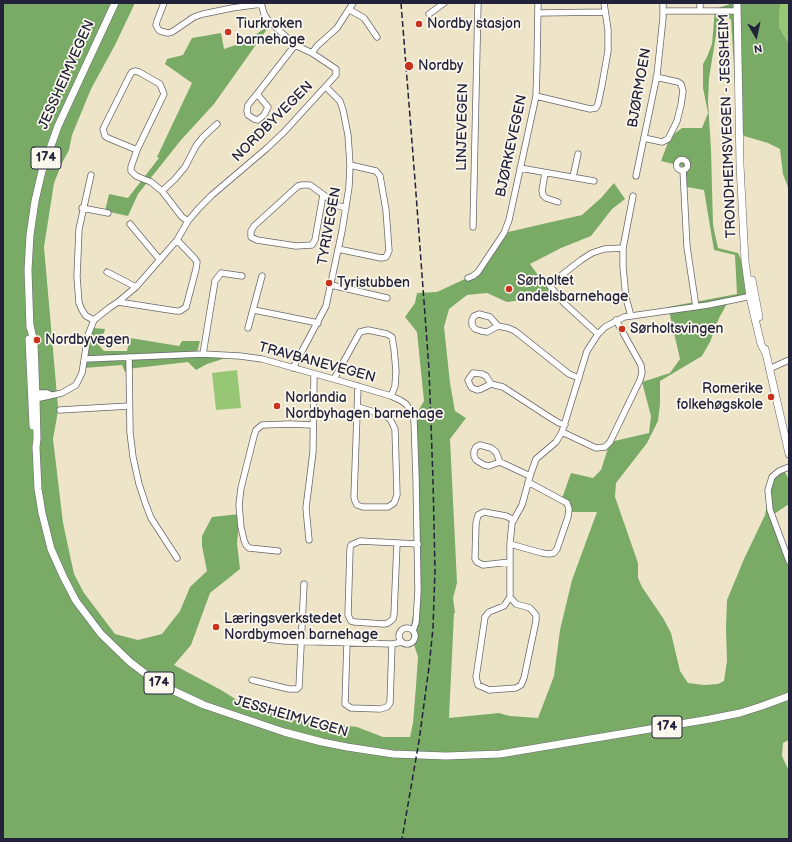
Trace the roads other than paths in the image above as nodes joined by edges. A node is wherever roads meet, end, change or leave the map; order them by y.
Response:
1 (114, 3) edge
2 (164, 3) edge
3 (353, 3) edge
4 (444, 3) edge
5 (478, 3) edge
6 (538, 3) edge
7 (604, 3) edge
8 (663, 3) edge
9 (700, 3) edge
10 (261, 4) edge
11 (232, 5) edge
12 (737, 7) edge
13 (350, 10) junction
14 (700, 10) junction
15 (664, 11) junction
16 (605, 12) junction
17 (538, 13) junction
18 (429, 14) dead end
19 (377, 37) dead end
20 (295, 45) junction
21 (312, 53) junction
22 (656, 77) junction
23 (326, 86) junction
24 (257, 94) junction
25 (536, 96) junction
26 (217, 124) dead end
27 (644, 138) junction
28 (137, 150) junction
29 (578, 154) dead end
30 (350, 165) junction
31 (520, 168) junction
32 (683, 170) dead end
33 (546, 172) junction
34 (90, 175) dead end
35 (636, 176) dead end
36 (573, 177) junction
37 (594, 181) dead end
38 (162, 191) junction
39 (323, 195) junction
40 (633, 196) dead end
41 (558, 202) dead end
42 (82, 208) junction
43 (346, 208) junction
44 (108, 213) dead end
45 (188, 221) junction
46 (130, 224) dead end
47 (473, 227) dead end
48 (177, 240) junction
49 (623, 248) junction
50 (338, 249) junction
51 (160, 260) junction
52 (107, 272) dead end
53 (242, 276) dead end
54 (262, 276) dead end
55 (468, 278) dead end
56 (331, 285) junction
57 (136, 287) junction
58 (752, 296) junction
59 (387, 298) dead end
60 (118, 302) junction
61 (696, 307) junction
62 (254, 310) junction
63 (631, 316) junction
64 (94, 320) junction
65 (616, 320) junction
66 (318, 323) junction
67 (498, 326) dead end
68 (248, 328) dead end
69 (598, 334) junction
70 (203, 354) junction
71 (129, 357) junction
72 (85, 359) junction
73 (789, 360) edge
74 (293, 368) junction
75 (769, 369) junction
76 (314, 374) junction
77 (579, 378) junction
78 (334, 379) junction
79 (491, 384) dead end
80 (358, 386) junction
81 (34, 395) junction
82 (392, 396) junction
83 (129, 406) junction
84 (358, 407) junction
85 (60, 410) dead end
86 (312, 425) junction
87 (564, 425) junction
88 (562, 432) junction
89 (789, 454) edge
90 (500, 462) junction
91 (789, 467) edge
92 (530, 476) junction
93 (528, 482) junction
94 (514, 520) junction
95 (308, 540) dead end
96 (396, 543) junction
97 (418, 544) junction
98 (510, 544) junction
99 (278, 551) dead end
100 (177, 558) dead end
101 (789, 561) edge
102 (510, 562) junction
103 (304, 584) dead end
104 (510, 597) junction
105 (413, 631) junction
106 (251, 634) dead end
107 (302, 641) junction
108 (347, 642) junction
109 (402, 642) junction
110 (392, 644) junction
111 (252, 680) dead end
112 (789, 696) edge

1 - 81 main road, JESSHEIMVEGEN / 174
2 - 11 street
3 - 13 street
4 - 18 street
5 - 47 street, LINJEVEGEN
6 - 17 street, BJØRKEVEGEN
7 - 16 street
8 - 15 street, BJØRMOEN
9 - 14 street
10 - 11 street
10 - 20 street
12 - 14 street
12 - 58 main road, TRONDHEIMSVEGEN - JESSHEIM
13 - 19 street
13 - 21 street
14 - 15 street
15 - 22 street, BJØRMOEN
16 - 17 street
16 - 25 street
17 - 25 street, BJØRKEVEGEN
20 - 21 street
20 - 24 street
21 - 23 street, NORDBYVEGEN
22 - 27 street, BJØRMOEN
22 - 27 street
23 - 30 street, TYRIVEGEN
23 - 45 street, NORDBYVEGEN
24 - 24 street
25 - 31 street, BJØRKEVEGEN
26 - 38 street
27 - 35 street, BJØRMOEN
28 - 28 street
28 - 38 street
29 - 36 street
30 - 43 street, TYRIVEGEN
30 - 50 street
31 - 33 street
31 - 55 street, BJØRKEVEGEN
32 - 61 street
33 - 36 street
33 - 41 street
34 - 42 street
36 - 37 street
38 - 45 street
39 - 39 street
39 - 43 street
40 - 49 street
42 - 44 street
42 - 64 street
43 - 50 street, TYRIVEGEN
45 - 48 street, NORDBYVEGEN
46 - 51 street
48 - 51 street, NORDBYVEGEN
48 - 60 street
49 - 63 street
49 - 69 street
50 - 56 street, TYRIVEGEN
51 - 57 street, NORDBYVEGEN
52 - 57 street
53 - 70 street
54 - 62 street
56 - 59 street
56 - 66 street, TYRIVEGEN
57 - 60 street, NORDBYVEGEN
58 - 61 street
58 - 75 main road, TRONDHEIMSVEGEN - JESSHEIM
60 - 64 street, NORDBYVEGEN
61 - 63 street
62 - 66 street
62 - 68 street
63 - 65 street
64 - 72 street
65 - 69 street
65 - 88 street
66 - 74 street, TYRIVEGEN
67 - 77 street
69 - 77 street
70 - 71 street, TRAVBANEVEGEN
70 - 74 street, TRAVBANEVEGEN
71 - 72 street, TRAVBANEVEGEN
71 - 83 street
72 - 81 street
73 - 75 street
74 - 76 street, TRAVBANEVEGEN
75 - 89 main road, TRONDHEIMSVEGEN - JESSHEIM
76 - 78 street, TRAVBANEVEGEN
76 - 86 street
77 - 87 street
78 - 80 street, TRAVBANEVEGEN
78 - 82 street
79 - 87 street
80 - 82 street, TRAVBANEVEGEN
80 - 84 street
81 - 112 main road, JESSHEIMVEGEN / 174
82 - 97 street, TRAVBANEVEGEN
83 - 85 street
83 - 100 street
84 - 84 street
86 - 95 street
86 - 99 street
87 - 88 street
88 - 92 street
90 - 90 street
90 - 92 street
91 - 101 street
92 - 93 street
93 - 94 street
93 - 98 street
94 - 98 street
94 - 102 street
96 - 96 street
96 - 97 street
97 - 105 street, TRAVBANEVEGEN
98 - 102 street
102 - 104 street
103 - 107 street
104 - 104 street
105 - 109 street
105 - 109 street
106 - 107 street
107 - 108 street
107 - 111 street
108 - 110 street
108 - 110 street
109 - 110 street

